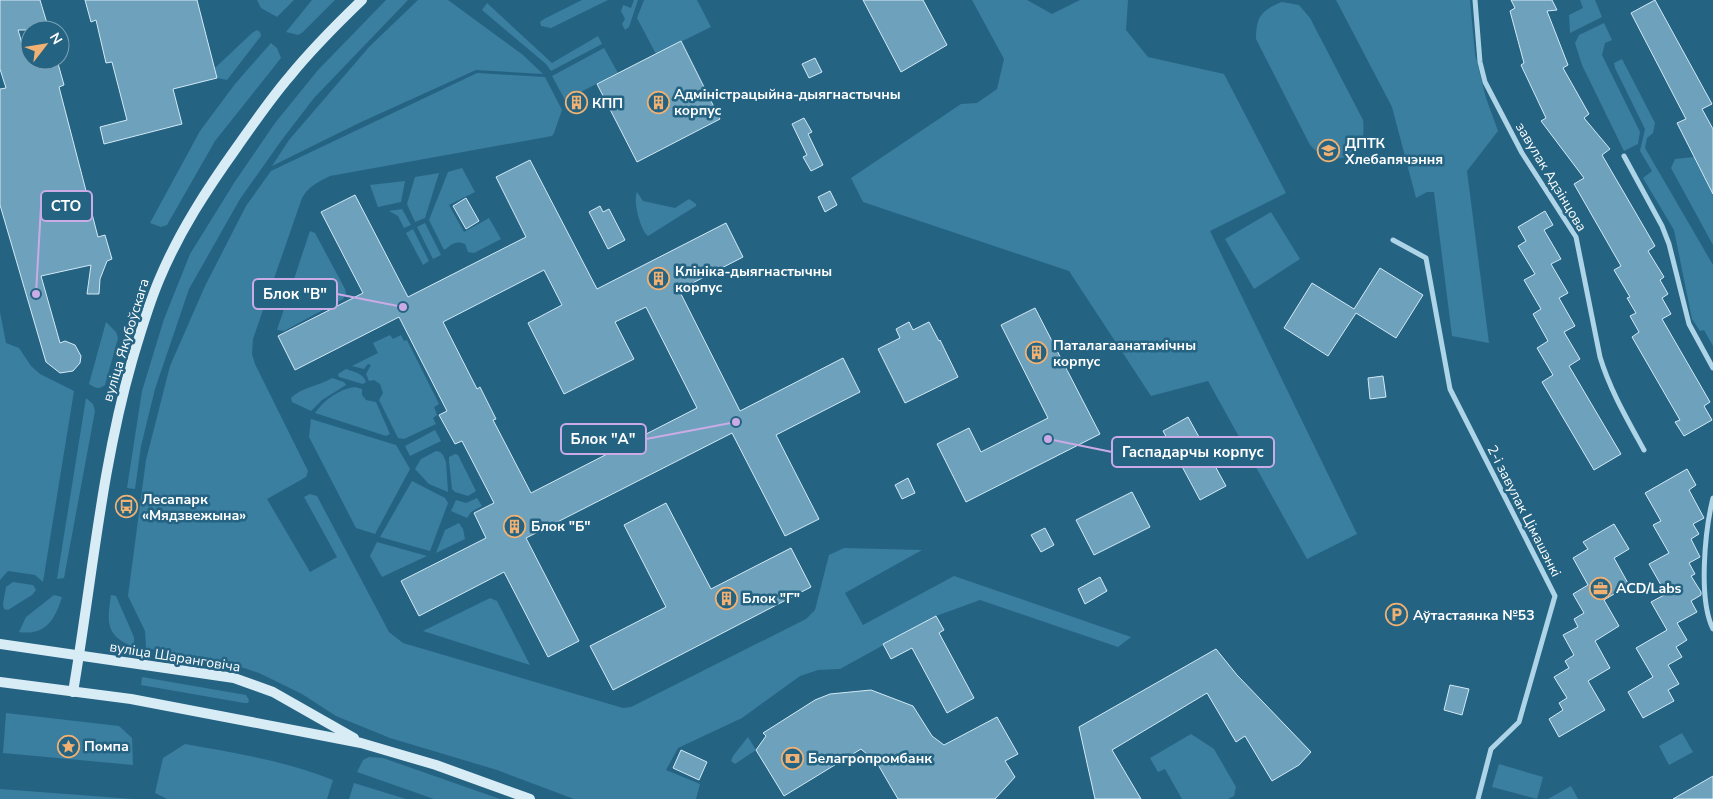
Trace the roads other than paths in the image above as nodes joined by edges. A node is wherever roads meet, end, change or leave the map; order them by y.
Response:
1 (362, 0) edge
2 (1475, 0) edge
3 (1624, 156) dead end
4 (1394, 240) dead end
5 (1713, 368) edge
6 (1644, 450) dead end
7 (1713, 498) edge
8 (1713, 629) edge
9 (0, 644) edge
10 (80, 655) junction
11 (0, 682) edge
12 (74, 692) junction
13 (361, 743) junction
14 (530, 799) edge
15 (1478, 799) edge

1 - 10 main road, вуліца Якубоўскага
2 - 6 street, завулак Адзінцова
3 - 5 street
4 - 15 street, 2-і завулак Цімашэнкі
7 - 8 street
9 - 10 main road, вуліца Шаранговіча
10 - 12 main road, вуліца Якубоўскага
10 - 13 main road, вуліца Шаранговіча
11 - 12 main road, вуліца Шаранговіча
12 - 13 main road, вуліца Шаранговіча
13 - 14 main road, вуліца Шаранговіча

